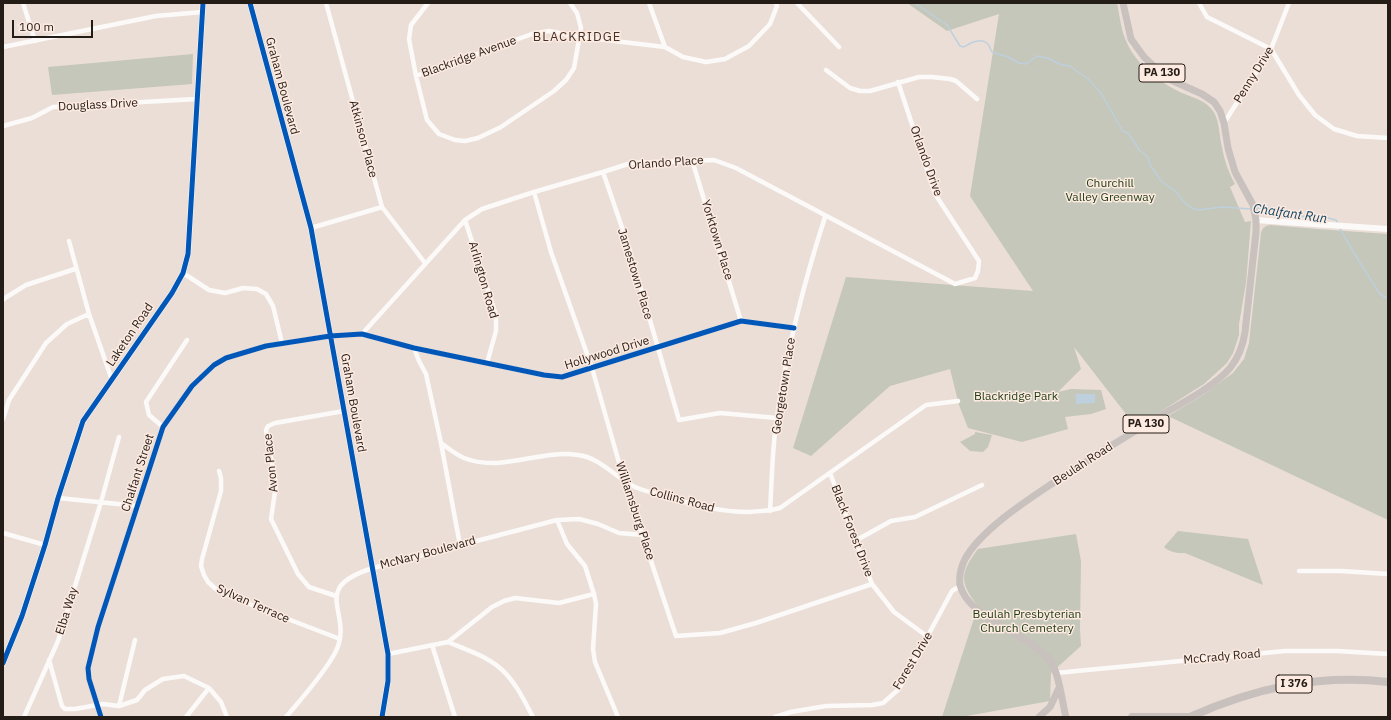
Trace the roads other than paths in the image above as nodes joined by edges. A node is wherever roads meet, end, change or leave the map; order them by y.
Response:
1 (23, 3) edge
2 (203, 3) edge
3 (250, 3) edge
4 (326, 3) edge
5 (428, 3) edge
6 (570, 3) edge
7 (649, 3) edge
8 (776, 3) edge
9 (797, 3) edge
10 (1123, 3) edge
11 (1199, 3) edge
12 (1289, 3) edge
13 (202, 12) junction
14 (580, 37) junction
15 (35, 41) junction
16 (839, 46) dead end
17 (3, 47) edge
18 (666, 47) junction
19 (1271, 49) junction
20 (826, 70) dead end
21 (416, 76) junction
22 (898, 82) junction
23 (197, 99) junction
24 (977, 99) dead end
25 (1224, 123) junction
26 (3, 126) edge
27 (1388, 138) edge
28 (692, 160) junction
29 (603, 172) junction
30 (534, 192) junction
31 (382, 207) junction
32 (825, 217) junction
33 (1256, 217) junction
34 (465, 220) junction
35 (311, 228) junction
36 (1388, 229) edge
37 (68, 241) dead end
38 (425, 263) junction
39 (75, 269) junction
40 (183, 273) junction
41 (975, 278) joint
42 (3, 300) edge
43 (89, 314) junction
44 (741, 320) junction
45 (794, 328) junction
46 (362, 334) junction
47 (330, 336) junction
48 (187, 340) dead end
49 (282, 343) junction
50 (414, 348) junction
51 (657, 348) junction
52 (487, 363) junction
53 (592, 368) junction
54 (112, 380) junction
55 (958, 401) dead end
56 (344, 411) junction
57 (777, 418) junction
58 (3, 419) edge
59 (163, 427) junction
60 (119, 437) dead end
61 (441, 444) junction
62 (219, 471) dead end
63 (830, 473) junction
64 (624, 480) junction
65 (982, 485) dead end
66 (58, 498) junction
67 (101, 502) junction
68 (138, 506) junction
69 (770, 511) junction
70 (557, 520) junction
71 (3, 533) edge
72 (643, 535) junction
73 (855, 541) junction
74 (45, 545) junction
75 (460, 545) junction
76 (373, 568) junction
77 (1299, 571) dead end
78 (1388, 574) edge
79 (872, 584) junction
80 (960, 586) junction
81 (594, 594) junction
82 (336, 596) junction
83 (928, 637) junction
84 (136, 640) dead end
85 (340, 640) junction
86 (448, 642) junction
87 (432, 645) junction
88 (388, 654) junction
89 (1388, 654) edge
90 (49, 660) junction
91 (3, 663) edge
92 (1056, 673) junction
93 (1388, 682) edge
94 (209, 688) junction
95 (1059, 688) junction
96 (97, 705) junction
97 (119, 706) junction
98 (24, 717) edge
99 (100, 717) edge
100 (186, 717) edge
101 (227, 717) edge
102 (286, 717) edge
103 (382, 717) edge
104 (455, 717) edge
105 (533, 717) edge
106 (618, 717) edge
107 (775, 717) edge
108 (1039, 717) edge
109 (1066, 717) edge
110 (1132, 717) edge
111 (1192, 717) edge

1 - 15 street
2 - 13 street, Laketon Road
3 - 35 street, Graham Boulevard
4 - 31 street, Atkinson Place
5 - 21 street
6 - 14 street
7 - 18 street
8 - 18 street, Blackridge Avenue
9 - 16 street
10 - 25 main road, Beulah Road / PA 130
11 - 19 street
12 - 19 street, Penny Drive
13 - 15 street
13 - 23 street, Laketon Road
14 - 18 street, Blackridge Avenue
14 - 21 street, Blackridge Avenue
14 - 21 street
15 - 17 street
19 - 25 street, Penny Drive
19 - 27 street
20 - 22 street
22 - 24 street
22 - 41 street, Orlando Drive
23 - 26 street, Douglass Drive
23 - 40 street, Laketon Road
25 - 33 main road, Beulah Road / PA 130
28 - 29 street, Orlando Place
28 - 32 street, Orlando Place
28 - 44 street, Yorktown Place
29 - 30 street, Orlando Place
29 - 51 street, Jamestown Place
30 - 34 street, Orlando Place
30 - 53 street, Williamsburg Place
31 - 35 street
31 - 38 street, Atkinson Place
32 - 41 street, Orlando Place
32 - 45 street, Georgetown Place
33 - 36 street
33 - 80 main road, Beulah Road / PA 130
34 - 38 street, Orlando Place
34 - 52 street, Arlington Road
35 - 47 street, Graham Boulevard
37 - 39 street
38 - 46 street, Orlando Place
39 - 42 street
39 - 43 street
40 - 49 street
40 - 54 street, Laketon Road
43 - 54 street
43 - 58 street
44 - 45 street, Hollywood Drive
44 - 51 street, Hollywood Drive
45 - 57 street, Georgetown Place
46 - 47 street, Hollywood Drive
46 - 50 street, Hollywood Drive
47 - 49 street, Chalfant Street
47 - 56 street, Graham Boulevard
48 - 59 street
49 - 59 street, Chalfant Street
50 - 52 street, Hollywood Drive
50 - 61 street
51 - 53 street, Hollywood Drive
51 - 57 street, Jamestown Place
52 - 53 street, Hollywood Drive
53 - 64 street, Williamsburg Place
54 - 66 street, Laketon Road
55 - 63 street, Collins Road
56 - 76 street, Graham Boulevard
56 - 82 street, Avon Place
57 - 69 street, Georgetown Place
59 - 68 street, Chalfant Street
60 - 67 street, Elba Way
61 - 64 street, Collins Road
61 - 75 street
62 - 85 street, Sylvan Terrace
63 - 69 street, Collins Road
63 - 73 street, Black Forest Drive
64 - 69 street, Collins Road
64 - 72 street, Williamsburg Place
65 - 73 street
66 - 67 street
66 - 74 street, Laketon Road
67 - 68 street
67 - 90 street, Elba Way
68 - 96 street, Chalfant Street
70 - 72 street, McNary Boulevard
70 - 75 street, McNary Boulevard
70 - 81 street
71 - 74 street
72 - 79 street, Williamsburg Place
73 - 79 street, Black Forest Drive
74 - 91 street, Laketon Road
75 - 76 street, McNary Boulevard
76 - 82 street, McNary Boulevard
76 - 88 street, Graham Boulevard
77 - 78 street
79 - 83 street, Black Forest Drive
80 - 83 street, Forest Drive
80 - 92 main road
81 - 86 street
81 - 106 street
82 - 85 street
83 - 107 street, Forest Drive
84 - 97 street
85 - 102 street
86 - 87 street
86 - 105 street
87 - 88 street
87 - 104 street
88 - 103 street, Graham Boulevard
89 - 92 street, McCrady Road
90 - 96 street
90 - 98 street, Elba Way
92 - 95 main road
93 - 111 highway, I 376
94 - 97 street
94 - 100 street
94 - 101 street
95 - 108 main road
95 - 109 main road
96 - 97 street
96 - 99 street, Chalfant Street
110 - 111 highway

